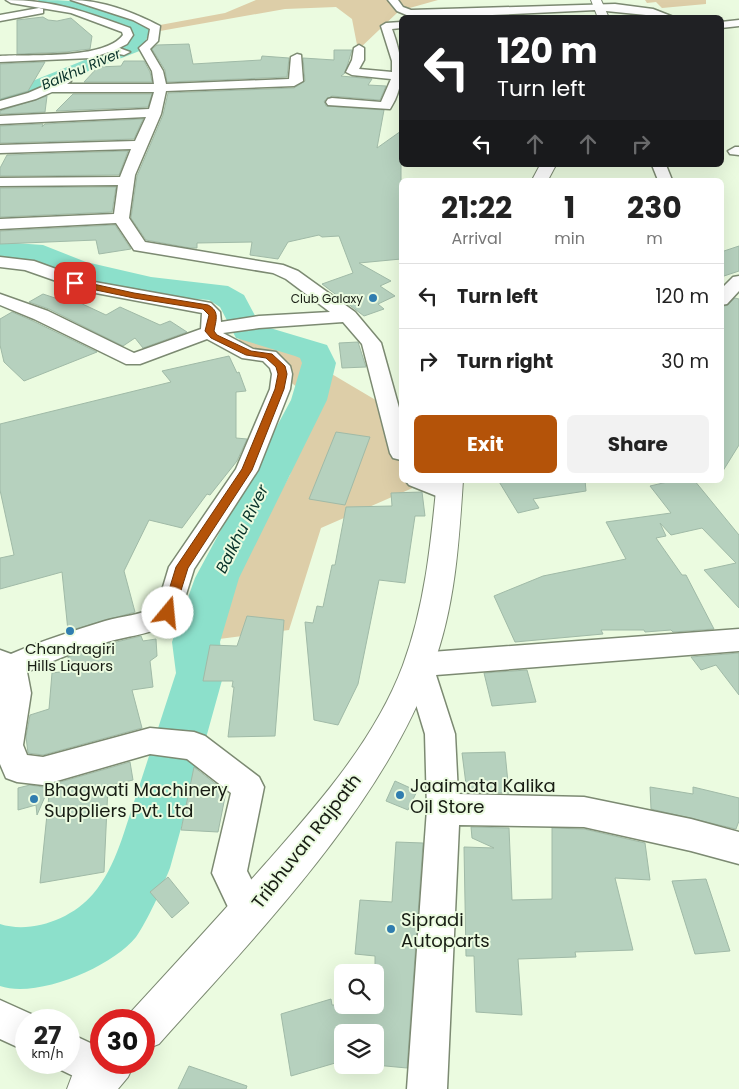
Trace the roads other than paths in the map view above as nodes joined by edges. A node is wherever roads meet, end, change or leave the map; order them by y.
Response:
1 (11, 0) edge
2 (76, 0) edge
3 (392, 0) edge
4 (0, 2) edge
5 (60, 7) junction
6 (600, 8) edge
7 (411, 15) edge
8 (662, 15) edge
9 (0, 18) edge
10 (739, 23) edge
11 (399, 25) edge
12 (724, 25) edge
13 (359, 48) dead end
14 (133, 52) junction
15 (112, 53) junction
16 (91, 55) junction
17 (297, 57) dead end
18 (0, 59) edge
19 (54, 70) dead end
20 (80, 75) dead end
21 (398, 76) junction
22 (232, 84) junction
23 (18, 87) dead end
24 (50, 88) junction
25 (159, 88) junction
26 (0, 94) edge
27 (264, 97) dead end
28 (332, 102) dead end
29 (0, 105) edge
30 (386, 106) junction
31 (399, 107) edge
32 (154, 113) junction
33 (0, 120) edge
34 (139, 145) junction
35 (0, 149) edge
36 (127, 181) junction
37 (0, 182) edge
38 (121, 218) junction
39 (0, 224) edge
40 (0, 262) edge
41 (724, 270) edge
42 (739, 274) edge
43 (739, 282) edge
44 (724, 297) edge
45 (0, 298) edge
46 (348, 316) junction
47 (217, 329) junction
48 (399, 446) edge
49 (434, 483) edge
50 (450, 486) edge
51 (739, 640) edge
52 (6, 664) edge
53 (418, 665) junction
54 (443, 810) junction
55 (739, 848) edge
56 (250, 913) junction
57 (155, 1017) edge
58 (0, 1019) edge
59 (15, 1026) edge
60 (427, 1089) edge

1 - 4 street
1 - 5 street
2 - 14 street
3 - 7 street
5 - 9 street
5 - 15 street
6 - 7 street
6 - 8 street
10 - 12 street
11 - 21 street
13 - 21 street
14 - 15 street
14 - 25 street
15 - 16 street
16 - 18 street
16 - 19 street
17 - 22 street
20 - 24 street
21 - 30 street
22 - 25 street
22 - 27 street
23 - 26 street
24 - 25 street
24 - 29 street
25 - 32 street
28 - 30 street
30 - 31 street
32 - 33 street
32 - 34 street
34 - 35 street
34 - 36 street
36 - 37 street
36 - 38 street
38 - 39 street
38 - 46 street
40 - 47 street
41 - 42 street
43 - 44 street
45 - 47 street
46 - 47 street
46 - 48 street
47 - 52 street
49 - 50 street
50 - 53 highway, Tribhuvan Rajpath
51 - 53 street
52 - 56 street
53 - 54 street
53 - 56 highway, Tribhuvan Rajpath
54 - 55 street
54 - 60 street
56 - 57 highway, Tribhuvan Rajpath
58 - 59 street

